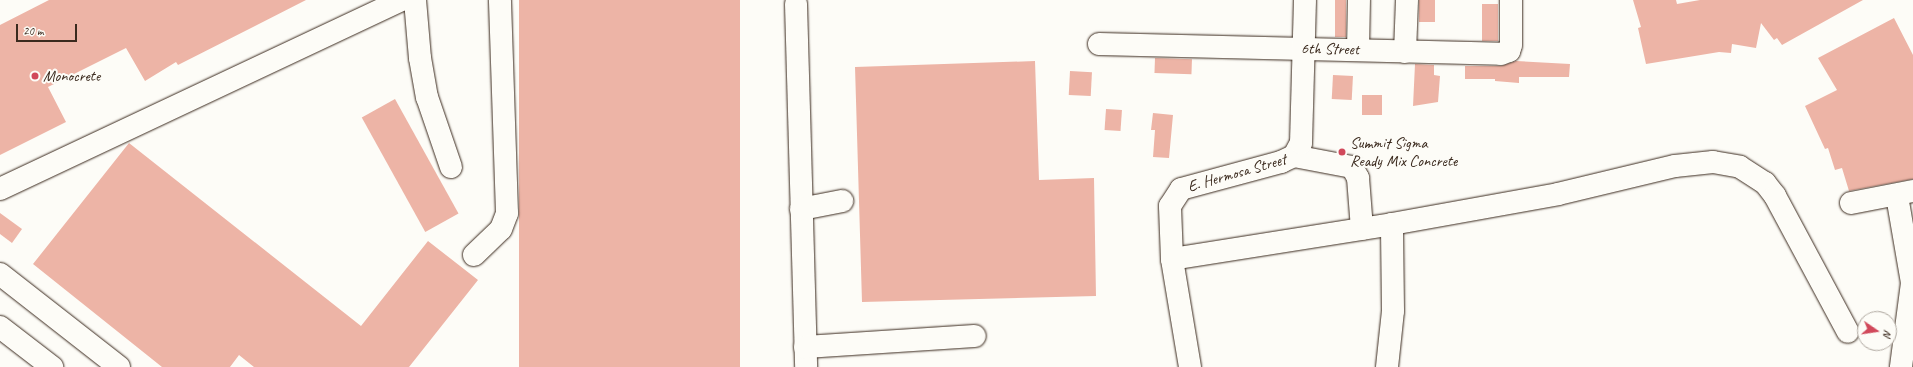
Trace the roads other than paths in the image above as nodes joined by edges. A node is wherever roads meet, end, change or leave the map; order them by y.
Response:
1 (401, 0) edge
2 (415, 0) edge
3 (500, 0) edge
4 (1305, 0) edge
5 (1359, 0) edge
6 (1407, 0) edge
7 (1511, 0) edge
8 (796, 4) dead end
9 (1099, 44) dead end
10 (1303, 49) junction
11 (1358, 50) junction
12 (1405, 52) junction
13 (1294, 156) junction
14 (451, 167) dead end
15 (0, 189) edge
16 (1905, 193) edge
17 (842, 200) dead end
18 (1851, 203) dead end
19 (801, 209) junction
20 (1392, 224) junction
21 (1362, 229) junction
22 (474, 255) dead end
23 (1172, 258) junction
24 (0, 274) edge
25 (0, 327) edge
26 (1848, 332) dead end
27 (975, 336) dead end
28 (806, 357) edge
29 (52, 367) edge
30 (119, 367) edge
31 (1190, 367) edge
32 (1387, 367) edge
33 (1901, 367) edge

1 - 15 street
2 - 14 street
3 - 22 street
4 - 10 street, E. Hermosa Street
5 - 11 street
6 - 12 street
7 - 12 street, 6th Street
8 - 19 street
9 - 10 street, 6th Street
10 - 11 street, 6th Street
10 - 13 street, E. Hermosa Street
11 - 12 street, 6th Street
13 - 21 street
13 - 23 street, E. Hermosa Street
16 - 18 street
16 - 33 street
17 - 19 street
19 - 28 street
20 - 21 street
20 - 26 street
20 - 32 street
21 - 23 street
23 - 31 street, E. Hermosa Street
24 - 30 street
25 - 29 street
27 - 28 street

